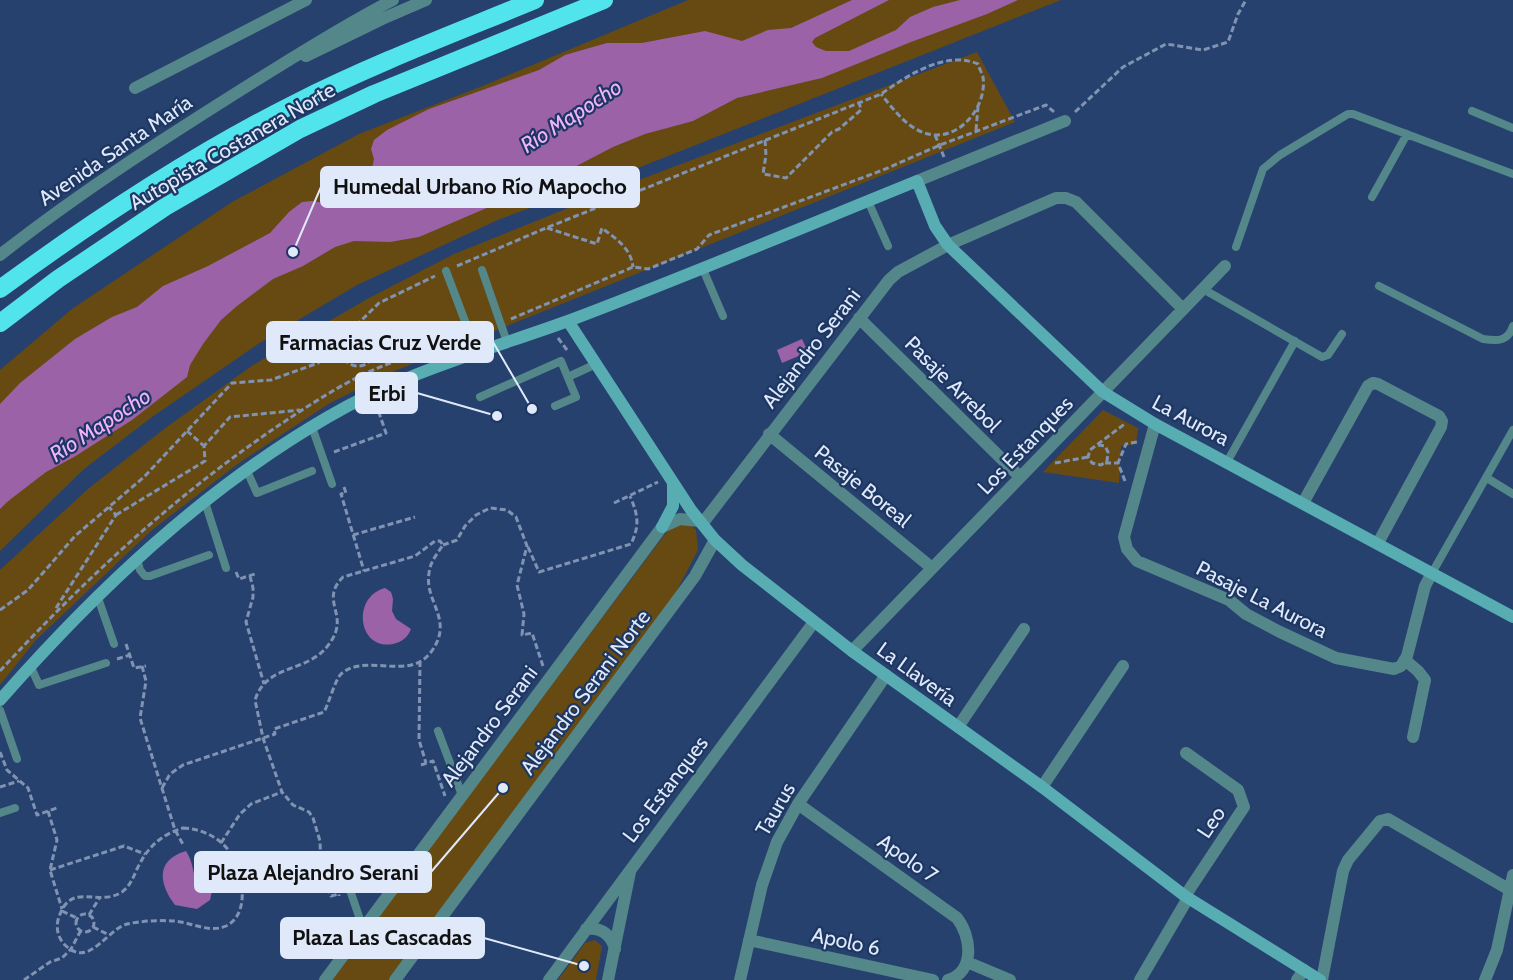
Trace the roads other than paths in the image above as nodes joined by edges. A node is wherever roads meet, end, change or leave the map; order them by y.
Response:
1 (306, 0) edge
2 (393, 0) edge
3 (426, 0) edge
4 (535, 0) edge
5 (604, 0) edge
6 (254, 82) junction
7 (135, 88) dead end
8 (1472, 111) dead end
9 (1065, 121) road end
10 (1513, 128) edge
11 (1407, 134) junction
12 (1513, 174) edge
13 (917, 181) junction
14 (1372, 197) dead end
15 (868, 201) junction
16 (948, 245) junction
17 (888, 246) dead end
18 (1236, 247) dead end
19 (0, 255) edge
20 (1225, 266) dead end
21 (702, 267) junction
22 (482, 270) dead end
23 (446, 271) road end
24 (1379, 286) dead end
25 (0, 289) edge
26 (1203, 289) junction
27 (1183, 309) junction
28 (723, 316) dead end
29 (859, 318) junction
30 (568, 321) junction
31 (0, 323) edge
32 (1513, 326) edge
33 (1342, 334) dead end
34 (1294, 341) junction
35 (507, 342) junction
36 (477, 353) junction
37 (596, 364) junction
38 (568, 377) junction
39 (1103, 392) junction
40 (480, 397) dead end
41 (555, 406) dead end
42 (1155, 424) junction
43 (312, 427) junction
44 (1513, 430) edge
45 (769, 434) junction
46 (1227, 462) junction
47 (247, 471) junction
48 (312, 471) dead end
49 (1020, 477) junction
50 (1486, 478) junction
51 (671, 479) junction
52 (332, 484) dead end
53 (1513, 494) edge
54 (205, 502) junction
55 (1303, 503) junction
56 (700, 523) junction
57 (662, 527) junction
58 (715, 540) junction
59 (1378, 543) junction
60 (209, 555) dead end
61 (136, 559) junction
62 (226, 568) dead end
63 (932, 568) junction
64 (1432, 573) junction
65 (97, 595) junction
66 (1513, 617) edge
67 (814, 622) junction
68 (1024, 629) dead end
69 (114, 644) dead end
70 (852, 651) junction
71 (1405, 660) junction
72 (106, 663) dead end
73 (30, 665) junction
74 (1123, 666) dead end
75 (886, 675) junction
76 (0, 700) edge
77 (0, 710) edge
78 (958, 727) junction
79 (438, 731) dead end
80 (1413, 737) dead end
81 (1186, 753) dead end
82 (17, 759) dead end
83 (1042, 787) junction
84 (462, 795) junction
85 (798, 804) junction
86 (15, 808) dead end
87 (0, 813) edge
88 (339, 858) dead end
89 (631, 867) junction
90 (1513, 875) edge
91 (1510, 890) junction
92 (1186, 897) junction
93 (363, 928) junction
94 (586, 928) junction
95 (749, 940) junction
96 (615, 949) junction
97 (967, 962) junction
98 (1300, 975) edge
99 (324, 980) edge
100 (395, 980) edge
101 (549, 980) edge
102 (608, 980) edge
103 (740, 980) edge
104 (933, 980) edge
105 (948, 980) edge
106 (1010, 980) edge
107 (1140, 980) edge
108 (1321, 980) edge
109 (1485, 980) edge

1 - 7 street, Avenida Santa María
2 - 6 street, Avenida Santa María
3 - 6 street, Avenida Santa María
4 - 25 highway, Autopista Costanera Norte
5 - 31 highway, Autopista Costanera Norte
6 - 19 street, Avenida Santa María
8 - 10 lane
9 - 13 street
11 - 12 lane
11 - 14 lane
11 - 18 lane
13 - 15 street
13 - 16 street, La Aurora
15 - 17 lane
15 - 21 street
16 - 27 street, Alejandro Serani
16 - 29 street, Alejandro Serani
16 - 39 street, La Aurora
20 - 26 street, Los Estanques
21 - 28 lane
21 - 30 street
22 - 35 lane
23 - 36 lane
24 - 32 lane
26 - 27 street, Los Estanques
26 - 34 lane
27 - 39 street, Los Estanques
29 - 45 street, Alejandro Serani
29 - 49 street, Pasaje Arrebol
30 - 35 street
30 - 37 street, La Llavería
33 - 34 lane
34 - 46 lane
35 - 36 street
36 - 43 street
37 - 38 lane
37 - 51 street, La Llavería
38 - 40 lane
38 - 41 lane
39 - 42 street, La Aurora
39 - 49 street, Los Estanques
42 - 46 street, La Aurora
42 - 71 street, Pasaje La Aurora
43 - 47 street
43 - 52 lane
44 - 50 lane
45 - 56 street, Alejandro Serani
45 - 63 street, Pasaje Boreal
46 - 55 street, La Aurora
47 - 48 lane
47 - 54 street
49 - 63 street, Los Estanques
50 - 53 lane
50 - 64 lane
51 - 56 street, La Llavería
51 - 57 street
54 - 61 street
54 - 62 lane
55 - 59 street, La Aurora
55 - 59 street
56 - 57 street
56 - 58 street, La Llavería
57 - 84 street, Alejandro Serani
58 - 67 street, La Llavería
58 - 100 street, Alejandro Serani Norte
59 - 64 street, La Aurora
60 - 61 lane
61 - 65 street
63 - 70 street, Los Estanques
64 - 66 street, La Aurora
64 - 71 street
65 - 69 lane
65 - 73 street
67 - 70 street, La Llavería
67 - 89 street, Los Estanques
68 - 78 street
70 - 75 street, La Llavería
71 - 80 street
72 - 73 lane
73 - 76 street
74 - 83 street
75 - 78 street, La Llavería
75 - 85 street, Taurus
77 - 82 lane
78 - 83 street, La Llavería
79 - 84 lane
81 - 92 street, Leo
83 - 92 street, La Llavería
84 - 93 street, Alejandro Serani
85 - 95 street, Taurus
85 - 97 street, Apolo 7
86 - 87 lane
88 - 93 lane
89 - 94 street, Los Estanques
89 - 96 street
90 - 91 street
91 - 108 street
91 - 109 street
92 - 98 street, La Llavería
92 - 107 street, Leo
93 - 99 street, Alejandro Serani
94 - 96 street
94 - 101 street, Los Estanques
95 - 103 street, Taurus
95 - 104 street, Apolo 6
96 - 102 street
97 - 105 street
97 - 106 street
98 - 108 street, La Llavería

